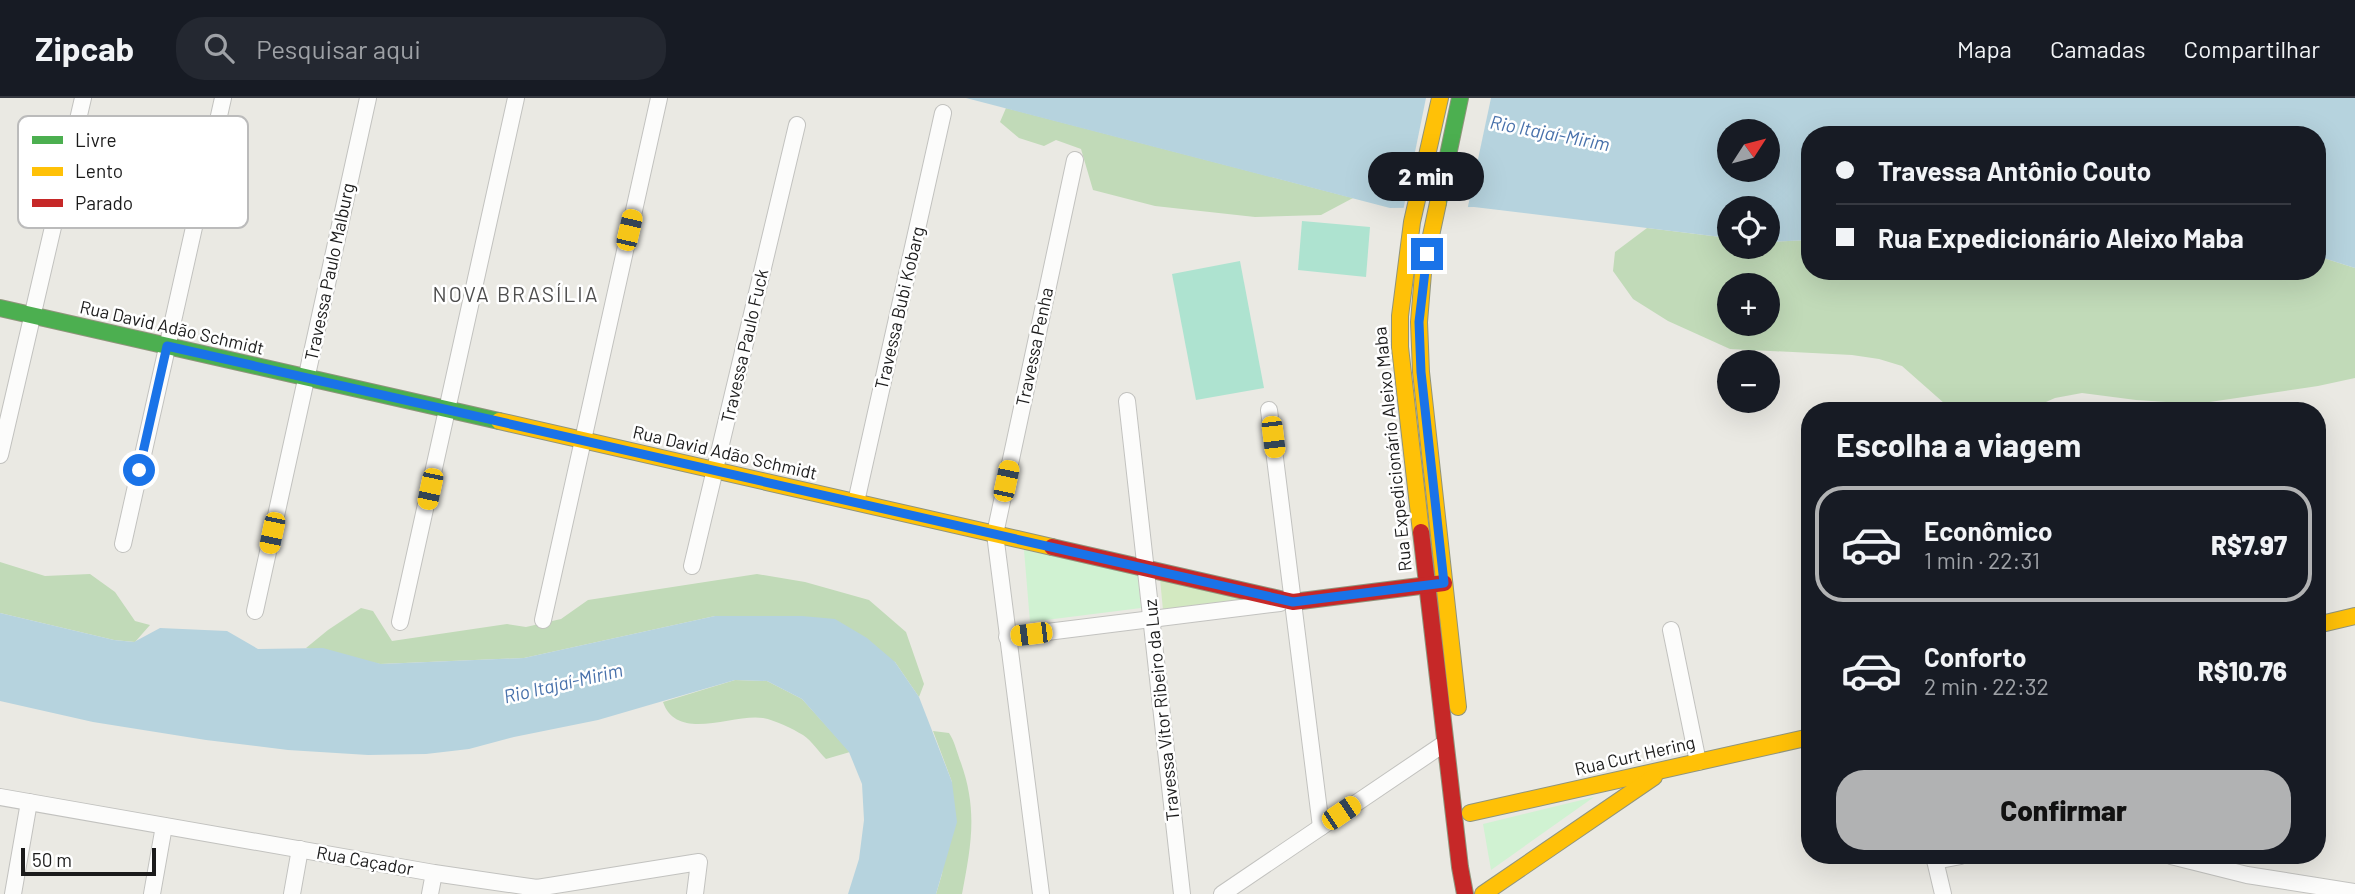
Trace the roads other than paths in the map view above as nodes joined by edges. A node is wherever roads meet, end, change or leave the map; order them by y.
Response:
1 (83, 98) edge
2 (223, 98) edge
3 (368, 98) edge
4 (516, 98) edge
5 (659, 98) edge
6 (1440, 98) edge
7 (1460, 98) edge
8 (943, 113) dead end
9 (79, 116) edge
10 (219, 116) edge
11 (797, 125) dead end
12 (1074, 160) dead end
13 (53, 228) edge
14 (194, 228) edge
15 (0, 308) edge
16 (32, 316) junction
17 (167, 346) junction
18 (306, 378) junction
19 (1127, 401) dead end
20 (447, 410) junction
21 (1269, 410) dead end
22 (583, 441) junction
23 (0, 455) edge
24 (715, 471) junction
25 (856, 502) junction
26 (995, 534) junction
27 (123, 544) dead end
28 (692, 566) dead end
29 (1146, 568) junction
30 (1444, 583) junction
31 (1427, 586) junction
32 (1293, 602) junction
33 (255, 611) dead end
34 (2355, 616) edge
35 (1152, 619) junction
36 (543, 620) dead end
37 (400, 622) dead end
38 (2326, 623) edge
39 (1671, 630) dead end
40 (1007, 636) junction
41 (1459, 716) dead end
42 (1801, 739) edge
43 (1445, 743) junction
44 (1698, 762) junction
45 (1664, 769) junction
46 (1465, 772) dead end
47 (0, 797) edge
48 (29, 802) junction
49 (1470, 813) junction
50 (164, 826) junction
51 (1321, 827) junction
52 (300, 849) junction
53 (1475, 859) dead end
54 (1936, 864) edge
55 (2203, 864) edge
56 (434, 873) junction
57 (1478, 878) dead end
58 (568, 888) edge
59 (2355, 892) edge
60 (13, 894) edge
61 (152, 894) edge
62 (292, 894) edge
63 (430, 894) edge
64 (695, 894) edge
65 (1041, 894) edge
66 (1182, 894) edge
67 (1222, 894) edge
68 (1465, 894) edge
69 (1483, 894) edge
70 (1943, 894) edge

1 - 9 street
2 - 10 street
3 - 18 street, Travessa Paulo Malburg
4 - 20 street
5 - 22 street
6 - 31 main road, Rua Expedicionário Aleixo Maba
7 - 30 main road, Rua Expedicionário Aleixo Maba
8 - 25 street, Travessa Bubi Kobarg
11 - 24 street, Travessa Paulo Fuck
12 - 26 street, Travessa Penha
13 - 16 street
14 - 17 street
15 - 16 main road, Rua David Adão Schmidt
16 - 17 main road, Rua David Adão Schmidt
16 - 23 street
17 - 18 main road, Rua David Adão Schmidt
17 - 27 street
18 - 20 main road, Rua David Adão Schmidt
18 - 33 street, Travessa Paulo Malburg
19 - 29 street, Travessa Vítor Ribeiro da Luz
20 - 22 main road, Rua David Adão Schmidt
20 - 37 street
21 - 32 street
22 - 24 main road, Rua David Adão Schmidt
22 - 36 street
24 - 25 main road, Rua David Adão Schmidt
24 - 28 street, Travessa Paulo Fuck
25 - 26 main road, Rua David Adão Schmidt
26 - 29 main road, Rua David Adão Schmidt
26 - 40 street, Travessa Penha
29 - 32 main road, Rua David Adão Schmidt
29 - 35 street, Travessa Vítor Ribeiro da Luz
30 - 31 main road, Rua David Adão Schmidt
30 - 41 main road, Rua Expedicionário Aleixo Maba
31 - 32 main road, Rua David Adão Schmidt
31 - 43 main road, Rua Expedicionário Aleixo Maba
32 - 35 street
32 - 51 street
34 - 38 main road
35 - 40 street
35 - 66 street, Travessa Vítor Ribeiro da Luz
39 - 44 street
40 - 65 street, Travessa Penha
42 - 44 main road, Rua Curt Hering
43 - 51 street
43 - 68 main road, Rua Expedicionário Aleixo Maba
44 - 45 main road, Rua Curt Hering
45 - 49 main road, Rua Curt Hering
45 - 69 main road
46 - 49 main road
47 - 48 street, Rua Caçador
48 - 50 street, Rua Caçador
48 - 60 street
49 - 53 main road
50 - 52 street, Rua Caçador
50 - 61 street
51 - 67 street
52 - 56 street, Rua Caçador
52 - 62 street
54 - 70 street
55 - 59 street
56 - 58 street, Rua Caçador
56 - 63 street
57 - 69 main road
58 - 64 street, Rua Caçador

